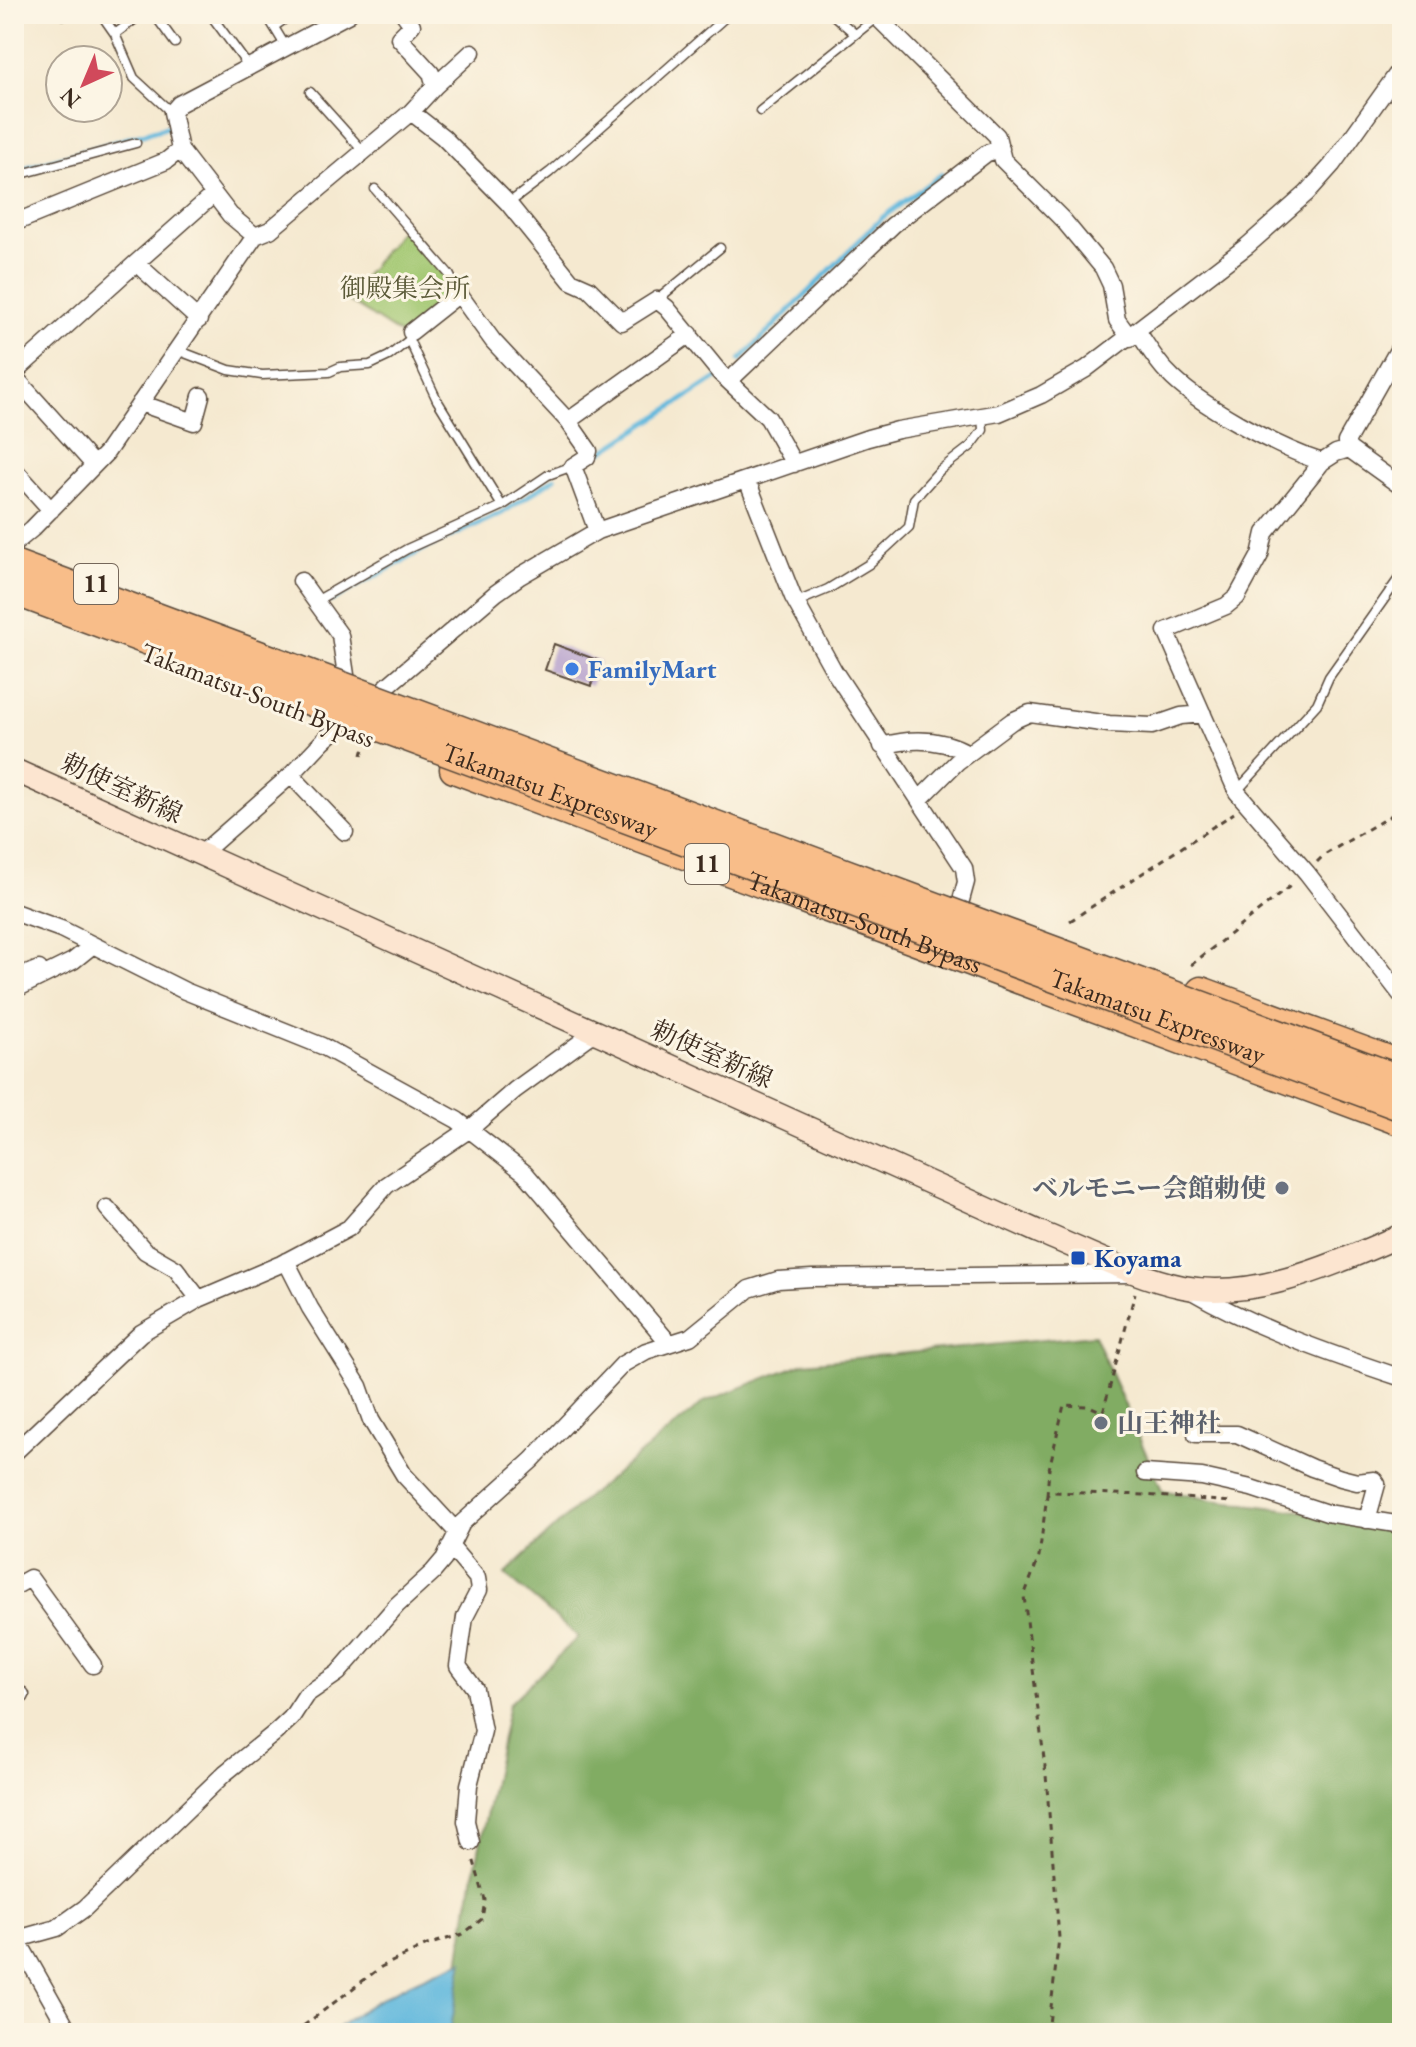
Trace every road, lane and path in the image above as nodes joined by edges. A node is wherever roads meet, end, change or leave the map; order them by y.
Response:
1 (101, 14) edge
2 (142, 14) edge
3 (154, 14) edge
4 (210, 14) edge
5 (266, 14) edge
6 (292, 14) edge
7 (349, 14) edge
8 (404, 14) edge
9 (729, 14) edge
10 (832, 14) edge
11 (875, 16) edge
12 (275, 26) junction
13 (115, 34) junction
14 (855, 34) junction
15 (175, 43) dead end
16 (286, 47) junction
17 (472, 52) dead end
18 (249, 67) junction
19 (1402, 67) edge
20 (435, 86) junction
21 (310, 92) dead end
22 (760, 111) dead end
23 (172, 112) junction
24 (411, 112) junction
25 (136, 143) dead end
26 (1001, 149) junction
27 (180, 150) junction
28 (364, 152) junction
29 (14, 176) edge
30 (375, 189) dead end
31 (214, 194) junction
32 (508, 203) junction
33 (14, 223) edge
34 (255, 236) junction
35 (720, 248) dead end
36 (136, 263) junction
37 (459, 294) junction
38 (657, 300) junction
39 (199, 320) junction
40 (690, 334) junction
41 (1134, 335) junction
42 (410, 336) junction
43 (1402, 343) edge
44 (177, 350) junction
45 (14, 375) edge
46 (725, 377) junction
47 (201, 396) dead end
48 (140, 403) junction
49 (982, 416) junction
50 (568, 421) junction
51 (1349, 449) junction
52 (1322, 462) junction
53 (794, 464) junction
54 (94, 465) junction
55 (573, 466) junction
56 (14, 469) edge
57 (747, 480) junction
58 (1402, 487) edge
59 (502, 506) junction
60 (51, 510) junction
61 (597, 531) junction
62 (14, 544) edge
63 (14, 553) edge
64 (14, 564) edge
65 (1402, 574) edge
66 (301, 581) dead end
67 (14, 591) edge
68 (316, 601) junction
69 (796, 602) junction
70 (14, 603) edge
71 (346, 675) junction
72 (385, 688) junction
73 (1203, 714) junction
74 (340, 727) junction
75 (882, 746) junction
76 (968, 753) junction
77 (369, 754) dead end
78 (362, 755) dead end
79 (14, 770) edge
80 (291, 775) junction
81 (1242, 798) junction
82 (920, 799) junction
83 (345, 832) dead end
84 (200, 855) junction
85 (960, 904) junction
86 (14, 912) edge
87 (1070, 921) dead end
88 (88, 942) junction
89 (14, 976) edge
90 (14, 990) edge
91 (1402, 996) edge
92 (595, 1032) junction
93 (1402, 1065) edge
94 (1402, 1080) edge
95 (1402, 1107) edge
96 (1402, 1122) edge
97 (470, 1129) junction
98 (107, 1208) dead end
99 (1402, 1235) edge
100 (286, 1261) junction
101 (1141, 1274) junction
102 (1185, 1287) junction
103 (199, 1299) junction
104 (1129, 1311) dead end
105 (669, 1343) junction
106 (1402, 1378) edge
107 (1196, 1434) dead end
108 (14, 1453) edge
109 (1145, 1473) dead end
110 (1047, 1495) junction
111 (1241, 1504) dead end
112 (1367, 1520) junction
113 (1402, 1525) edge
114 (453, 1539) junction
115 (14, 1587) edge
116 (93, 1665) dead end
117 (471, 1842) joint
118 (15, 1938) edge
119 (70, 2033) edge
120 (294, 2033) edge
121 (1048, 2033) edge

1 - 13 lane
2 - 13 lane
3 - 15 lane
4 - 18 lane
5 - 12 lane
6 - 12 lane
7 - 16 street
8 - 20 street
9 - 32 lane
10 - 14 lane
11 - 14 lane
11 - 26 street
12 - 16 lane
13 - 23 lane
14 - 22 lane
16 - 18 street
17 - 20 street
18 - 23 street
19 - 41 street
20 - 24 street
21 - 28 lane
23 - 27 street
24 - 28 street
24 - 32 street
25 - 29 lane
26 - 41 street
26 - 46 street
27 - 31 street
27 - 33 street
28 - 34 street
30 - 37 lane
31 - 34 street
31 - 36 street
32 - 38 street
34 - 39 street
35 - 38 lane
36 - 39 street
36 - 45 street
37 - 42 street
37 - 50 street
38 - 40 street
39 - 44 street
40 - 46 street
40 - 50 street
41 - 49 street
41 - 52 street
42 - 44 lane
42 - 59 lane
43 - 51 street
44 - 48 street
45 - 54 street
46 - 53 street
47 - 48 street
48 - 54 street
49 - 53 street
49 - 69 lane
50 - 55 street
51 - 52 street
51 - 58 street
52 - 73 street
53 - 57 street
54 - 60 street
55 - 59 lane
55 - 61 street
56 - 60 street
57 - 61 street
57 - 69 street
59 - 68 lane
60 - 62 street
61 - 72 street
63 - 71 highway, Takamatsu-South Bypass / 11
64 - 94 highway, Takamatsu Expressway, bridge
65 - 81 lane
66 - 68 street
67 - 95 highway, Takamatsu Expressway, bridge
68 - 71 street
69 - 75 street
70 - 74 highway, Takamatsu-South Bypass / 11
71 - 72 highway, Takamatsu-South Bypass / 11
72 - 74 street
72 - 85 highway, Takamatsu-South Bypass / 11
73 - 76 street
73 - 81 street
74 - 80 street
74 - 96 highway, Takamatsu-South Bypass / 11
75 - 76 street
75 - 82 street
76 - 82 street
77 - 78 path
79 - 84 main road, 勅使室新線
80 - 83 street
80 - 84 street
81 - 87 path
81 - 91 street
82 - 85 street
84 - 92 main road, 勅使室新線
85 - 93 highway, Takamatsu-South Bypass / 11
86 - 88 street
88 - 89 street
88 - 90 street
88 - 97 street
92 - 97 street
92 - 101 main road, 勅使室新線
97 - 100 street
97 - 105 street
98 - 103 street
99 - 102 main road, 勅使室新線
100 - 103 street
100 - 114 street
101 - 102 main road, 勅使室新線
101 - 105 street
102 - 106 street
103 - 108 street
104 - 110 path
105 - 114 street
107 - 112 street
109 - 112 street
110 - 111 path
110 - 121 path
112 - 113 street
114 - 117 street
114 - 118 street
115 - 116 street
117 - 120 path
118 - 119 street

